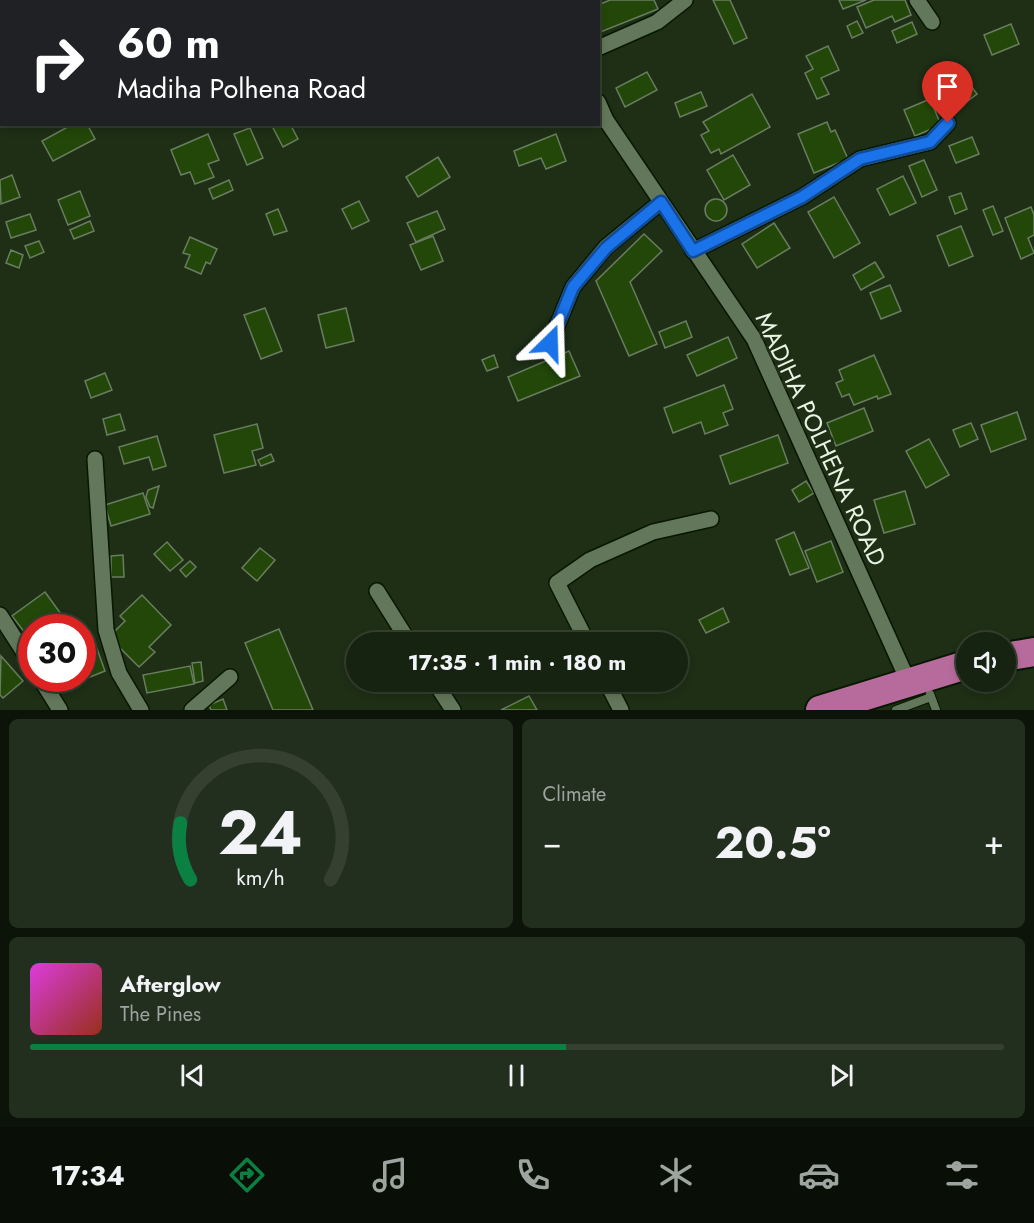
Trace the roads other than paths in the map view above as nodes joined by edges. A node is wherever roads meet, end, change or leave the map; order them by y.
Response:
1 (686, 0) edge
2 (917, 0) edge
3 (932, 22) dead end
4 (600, 47) edge
5 (600, 106) edge
6 (948, 123) dead end
7 (661, 202) junction
8 (693, 251) junction
9 (550, 343) dead end
10 (95, 459) dead end
11 (711, 519) dead end
12 (377, 591) dead end
13 (0, 615) edge
14 (404, 632) edge
15 (582, 632) edge
16 (18, 643) edge
17 (1034, 652) edge
18 (1016, 655) edge
19 (956, 670) edge
20 (231, 677) dead end
21 (921, 686) junction
22 (49, 692) edge
23 (441, 692) edge
24 (612, 692) edge
25 (60, 710) edge
26 (141, 710) edge
27 (192, 710) edge
28 (453, 710) edge
29 (621, 710) edge
30 (820, 710) edge
31 (896, 710) edge
32 (936, 710) edge

1 - 4 street
2 - 3 street
5 - 7 street, MADIHA POLHENA ROAD
6 - 8 street
7 - 8 street, MADIHA POLHENA ROAD
7 - 9 street
8 - 21 street, MADIHA POLHENA ROAD
10 - 26 street
11 - 15 street
12 - 14 street
13 - 16 street
17 - 18 highway
19 - 21 highway
20 - 27 street
21 - 30 highway
21 - 31 lane
21 - 32 lane
22 - 25 street
23 - 28 street
24 - 29 street

